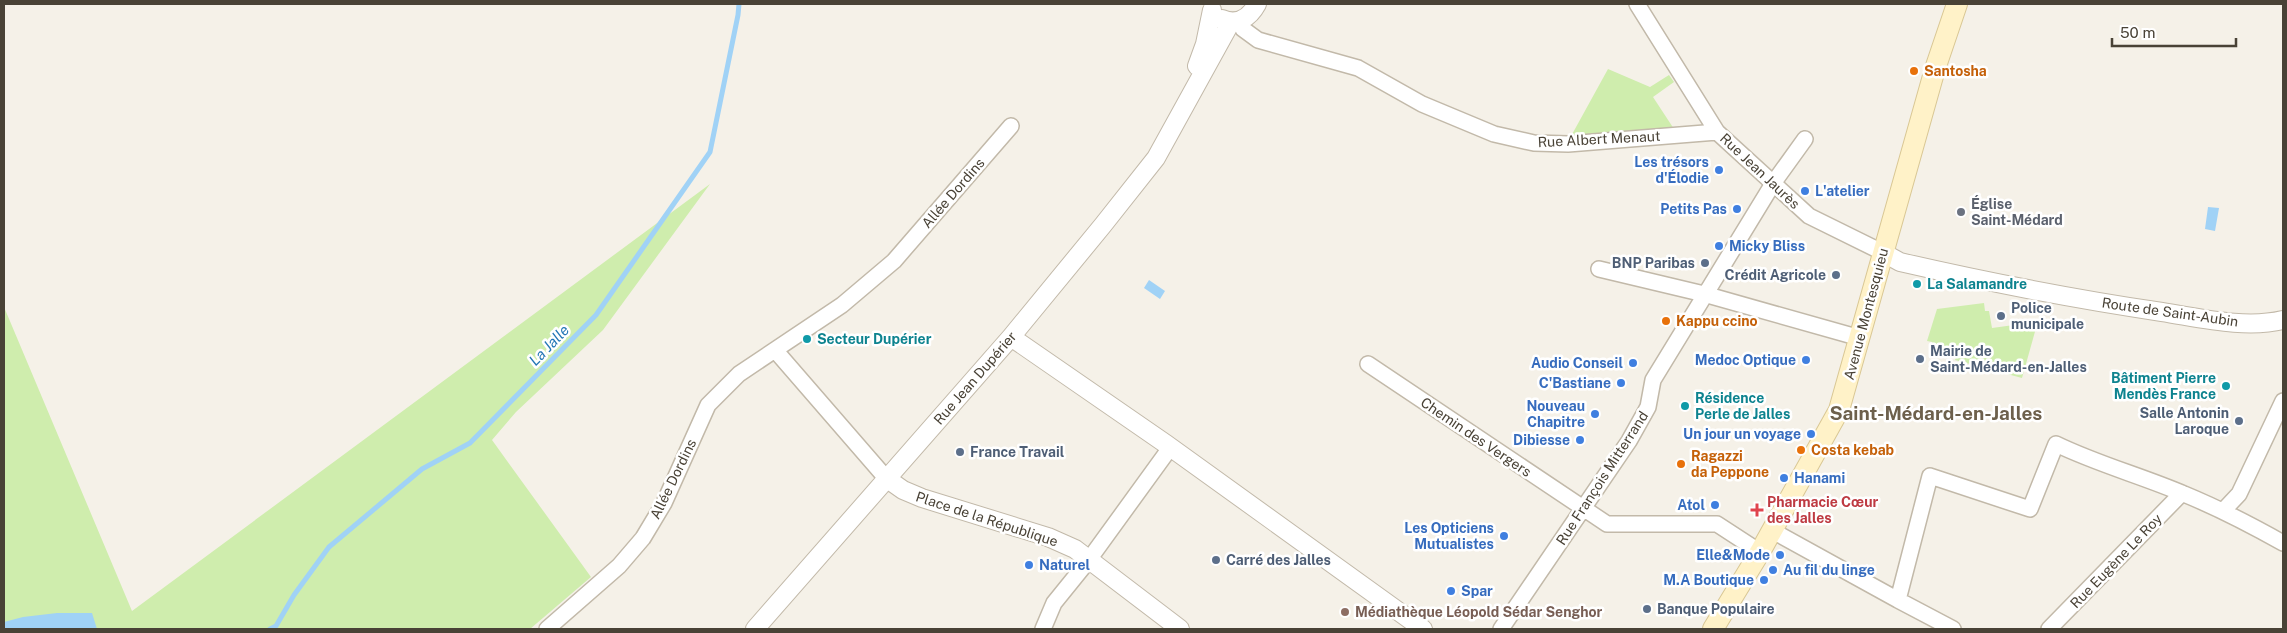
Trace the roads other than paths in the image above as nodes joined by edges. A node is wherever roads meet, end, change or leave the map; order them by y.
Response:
1 (1258, 4) edge
2 (1637, 4) edge
3 (1957, 4) edge
4 (1210, 7) edge
5 (1236, 21) junction
6 (1180, 116) junction
7 (1011, 126) dead end
8 (1717, 132) junction
9 (1805, 139) dead end
10 (1774, 182) junction
11 (1882, 252) junction
12 (1600, 269) dead end
13 (1704, 294) junction
14 (2283, 320) edge
15 (1011, 337) junction
16 (1860, 338) junction
17 (775, 350) junction
18 (1368, 364) dead end
19 (2283, 401) edge
20 (1170, 448) junction
21 (886, 478) junction
22 (2182, 493) junction
23 (1584, 510) junction
24 (2223, 511) junction
25 (1772, 530) junction
26 (2283, 543) edge
27 (1760, 552) junction
28 (1088, 561) junction
29 (1898, 600) junction
30 (547, 629) edge
31 (755, 629) edge
32 (1043, 629) edge
33 (1180, 629) edge
34 (1423, 629) edge
35 (1501, 629) edge
36 (1713, 629) edge
37 (1953, 629) edge
38 (2050, 629) edge

1 - 5 street, Rue Jean Dupérier
2 - 8 street, Rue Jean Jaurès
3 - 11 main road, Avenue Montesquieu
4 - 5 street
4 - 6 street, Rue Jean Dupérier
5 - 6 street, Rue Jean Dupérier
5 - 8 street, Rue Albert Menaut
6 - 15 street, Rue Jean Dupérier
7 - 17 street, Allée Dordins
8 - 10 street, Rue Jean Jaurès
9 - 10 street, Rue François Mitterrand
10 - 11 street, Rue Jean Jaurès
10 - 13 street, Rue François Mitterrand
11 - 14 street, Route de Saint-Aubin
11 - 16 main road, Avenue Montesquieu
12 - 13 street
13 - 16 street
13 - 23 street, Rue François Mitterrand
15 - 20 street
15 - 21 street, Rue Jean Dupérier
16 - 25 main road, Avenue Montesquieu
17 - 21 street
17 - 30 street, Allée Dordins
18 - 23 street, Chemin des Vergers
19 - 24 street
20 - 28 street
20 - 34 street
21 - 28 street, Place de la République
21 - 31 street, Rue Jean Dupérier
22 - 24 street
22 - 29 street
22 - 38 street, Rue Eugène Le Roy
23 - 27 street, Chemin des Vergers
23 - 35 street, Rue François Mitterrand
24 - 26 street
25 - 27 main road, Avenue Montesquieu
25 - 29 street
27 - 36 main road, Avenue Montesquieu
28 - 32 street
28 - 33 street, Place de la République
29 - 37 street

